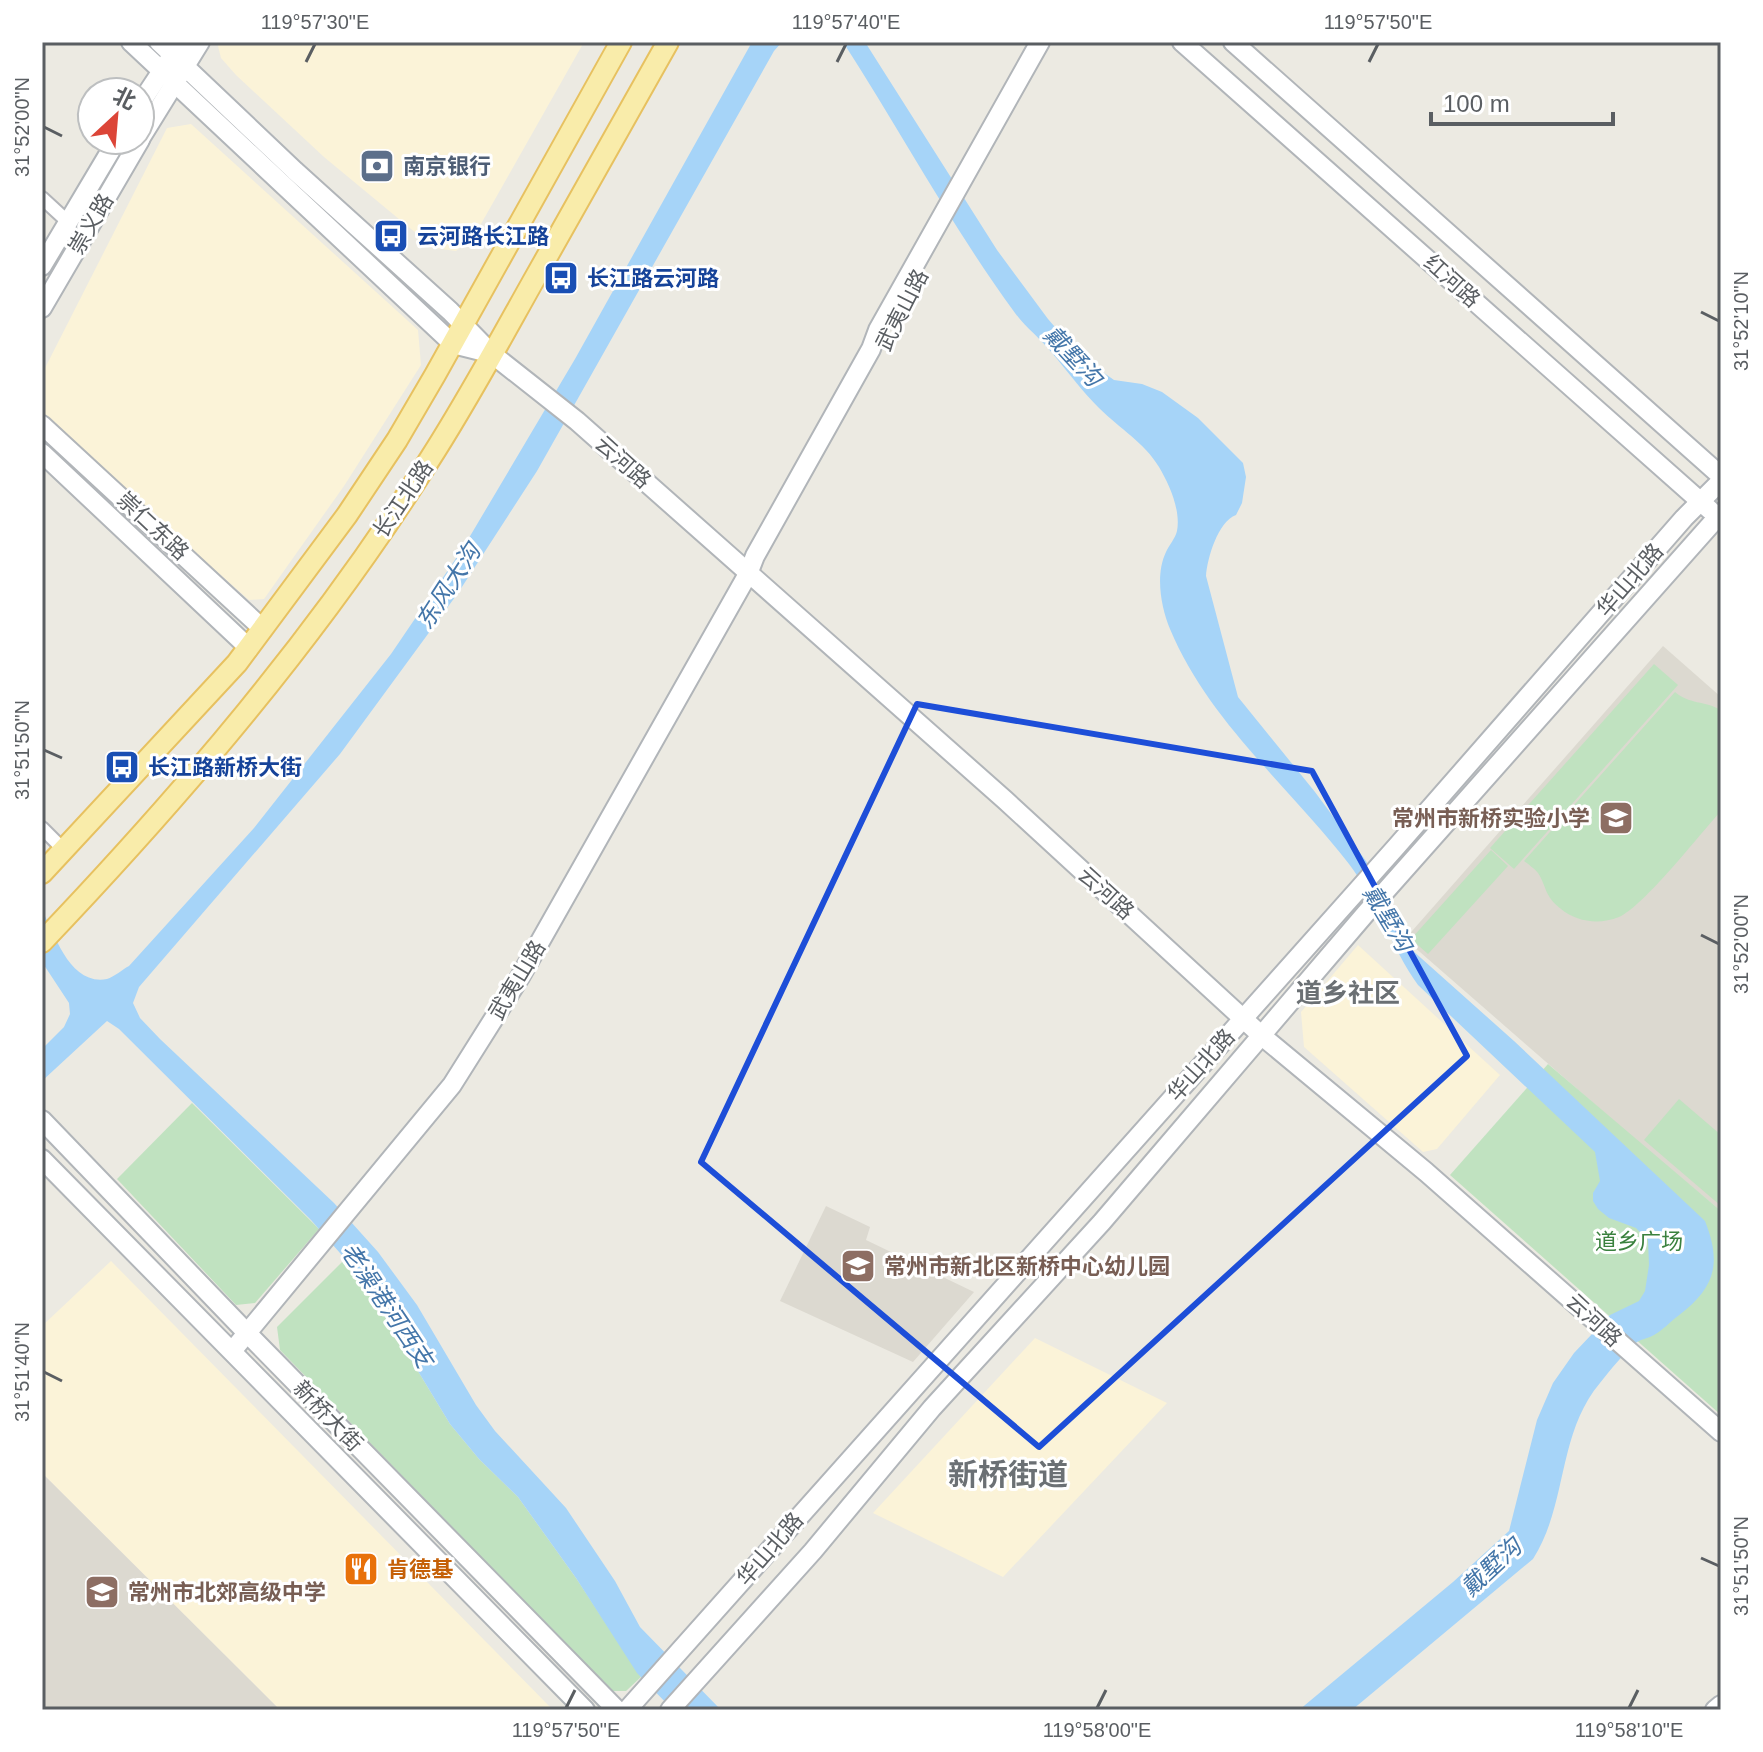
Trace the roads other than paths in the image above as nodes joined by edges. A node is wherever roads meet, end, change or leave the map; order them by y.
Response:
1 (131, 42) edge
2 (200, 42) edge
3 (621, 42) edge
4 (668, 42) edge
5 (1040, 42) edge
6 (1051, 42) edge
7 (1182, 42) edge
8 (1233, 42) edge
9 (174, 51) edge
10 (168, 77) junction
11 (156, 89) edge
12 (156, 104) edge
13 (107, 156) edge
14 (131, 156) edge
15 (963, 188) junction
16 (42, 198) edge
17 (67, 221) junction
18 (42, 266) edge
19 (42, 308) edge
20 (464, 325) junction
21 (453, 344) junction
22 (492, 354) junction
23 (42, 425) edge
24 (42, 453) edge
25 (1721, 478) edge
26 (1701, 502) junction
27 (1720, 516) edge
28 (748, 574) junction
29 (263, 629) junction
30 (249, 648) junction
31 (42, 828) edge
32 (61, 854) junction
33 (42, 873) edge
34 (42, 942) edge
35 (1243, 1018) junction
36 (1262, 1036) junction
37 (42, 1120) edge
38 (42, 1159) edge
39 (248, 1334) junction
40 (233, 1350) junction
41 (1721, 1432) edge
42 (1721, 1705) edge
43 (585, 1710) edge
44 (617, 1710) edge
45 (627, 1710) edge
46 (670, 1710) edge
47 (1715, 1710) edge

1 - 10 street, 云河路
2 - 9 street, 崇义路
3 - 20 main road, 长江北路
4 - 22 main road, 长江北路
5 - 15 street, 武夷山路
6 - 15 street, 武夷山路
7 - 26 street, 红河路
8 - 25 street, 红河路
9 - 10 street, 崇义路
9 - 20 street, 云河路
10 - 11 street, 崇义路
10 - 12 street, 崇义路
10 - 21 street, 云河路
13 - 17 street, 崇义路
14 - 19 street, 崇义路
15 - 28 street, 武夷山路
16 - 17 street
17 - 18 street, 崇义路
20 - 21 main road, 长江北路
20 - 22 street, 云河路
21 - 22 street, 云河路
21 - 29 main road, 长江北路
22 - 28 street, 云河路
22 - 34 main road, 长江北路
23 - 29 street, 崇仁东路
24 - 30 street, 崇仁东路
25 - 26 street, 华山北路
26 - 27 street, 红河路
26 - 35 street, 华山北路
27 - 36 street, 华山北路
28 - 35 street, 云河路
28 - 39 street, 武夷山路
29 - 30 main road, 长江北路
30 - 32 main road, 长江北路
31 - 32 street
32 - 33 main road, 长江北路
35 - 36 street, 云河路
35 - 45 street, 华山北路
36 - 41 street, 云河路
36 - 46 street, 华山北路
37 - 39 street, 新桥大街
38 - 40 street, 新桥大街
39 - 40 street, 武夷山路
39 - 44 street, 新桥大街
40 - 43 street, 新桥大街
42 - 47 street

